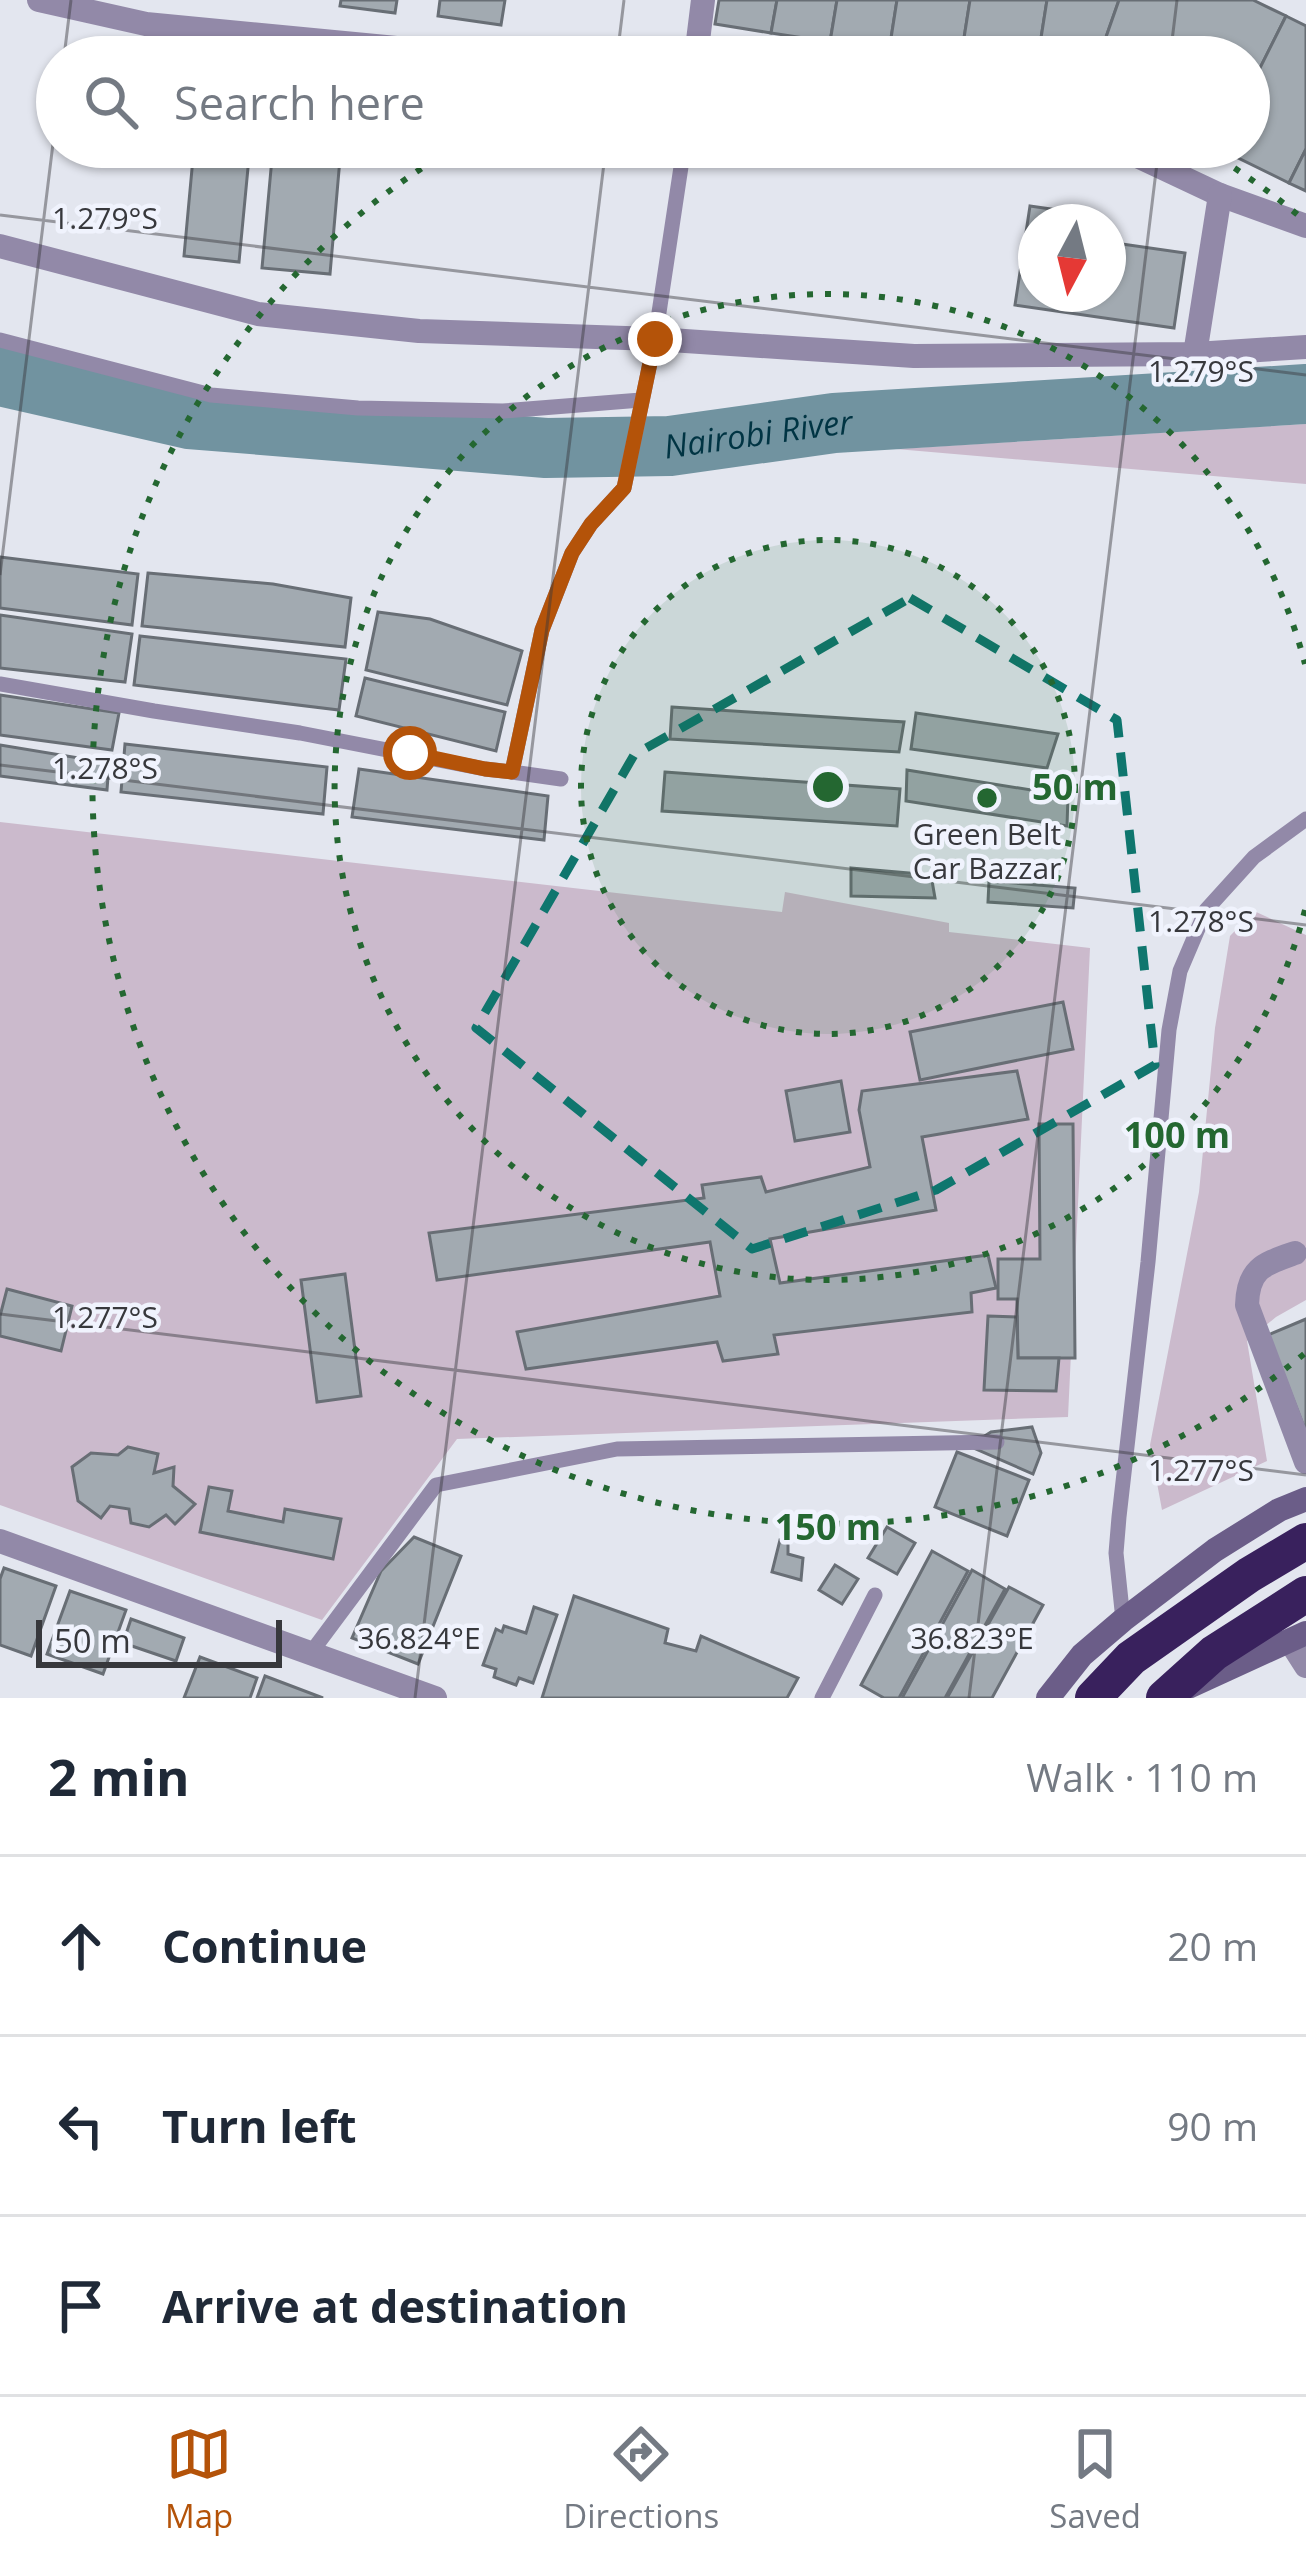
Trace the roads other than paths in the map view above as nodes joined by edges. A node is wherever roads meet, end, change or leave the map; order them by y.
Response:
1 (39, 0) edge
2 (703, 0) edge
3 (271, 36) edge
4 (699, 36) edge
5 (681, 168) edge
6 (1163, 168) edge
7 (1220, 195) junction
8 (1306, 226) edge
9 (0, 246) edge
10 (655, 339) junction
11 (0, 340) edge
12 (1306, 347) edge
13 (1195, 354) junction
14 (640, 400) junction
15 (0, 683) edge
16 (512, 772) junction
17 (561, 779) dead end
18 (1306, 819) edge
19 (1295, 1253) dead end
20 (997, 1442) dead end
21 (1306, 1462) edge
22 (1306, 1499) edge
23 (0, 1541) edge
24 (1306, 1541) edge
25 (1306, 1594) edge
26 (874, 1595) dead end
27 (1123, 1620) junction
28 (1298, 1637) edge
29 (310, 1654) junction
30 (1306, 1666) edge
31 (1165, 1697) edge
32 (435, 1698) edge
33 (822, 1698) edge
34 (1048, 1698) edge
35 (1093, 1698) edge

1 - 3 street
2 - 4 street
5 - 10 lane
6 - 7 street
7 - 8 street
7 - 13 street
9 - 10 street
10 - 13 street
10 - 14 lane
11 - 14 lane
12 - 13 street
14 - 16 lane
15 - 16 lane
16 - 17 lane
18 - 27 lane
19 - 21 street
20 - 29 lane
22 - 27 street
23 - 29 street
24 - 35 highway
25 - 31 highway
26 - 33 lane
27 - 34 street
28 - 30 street
28 - 31 street
29 - 32 street

